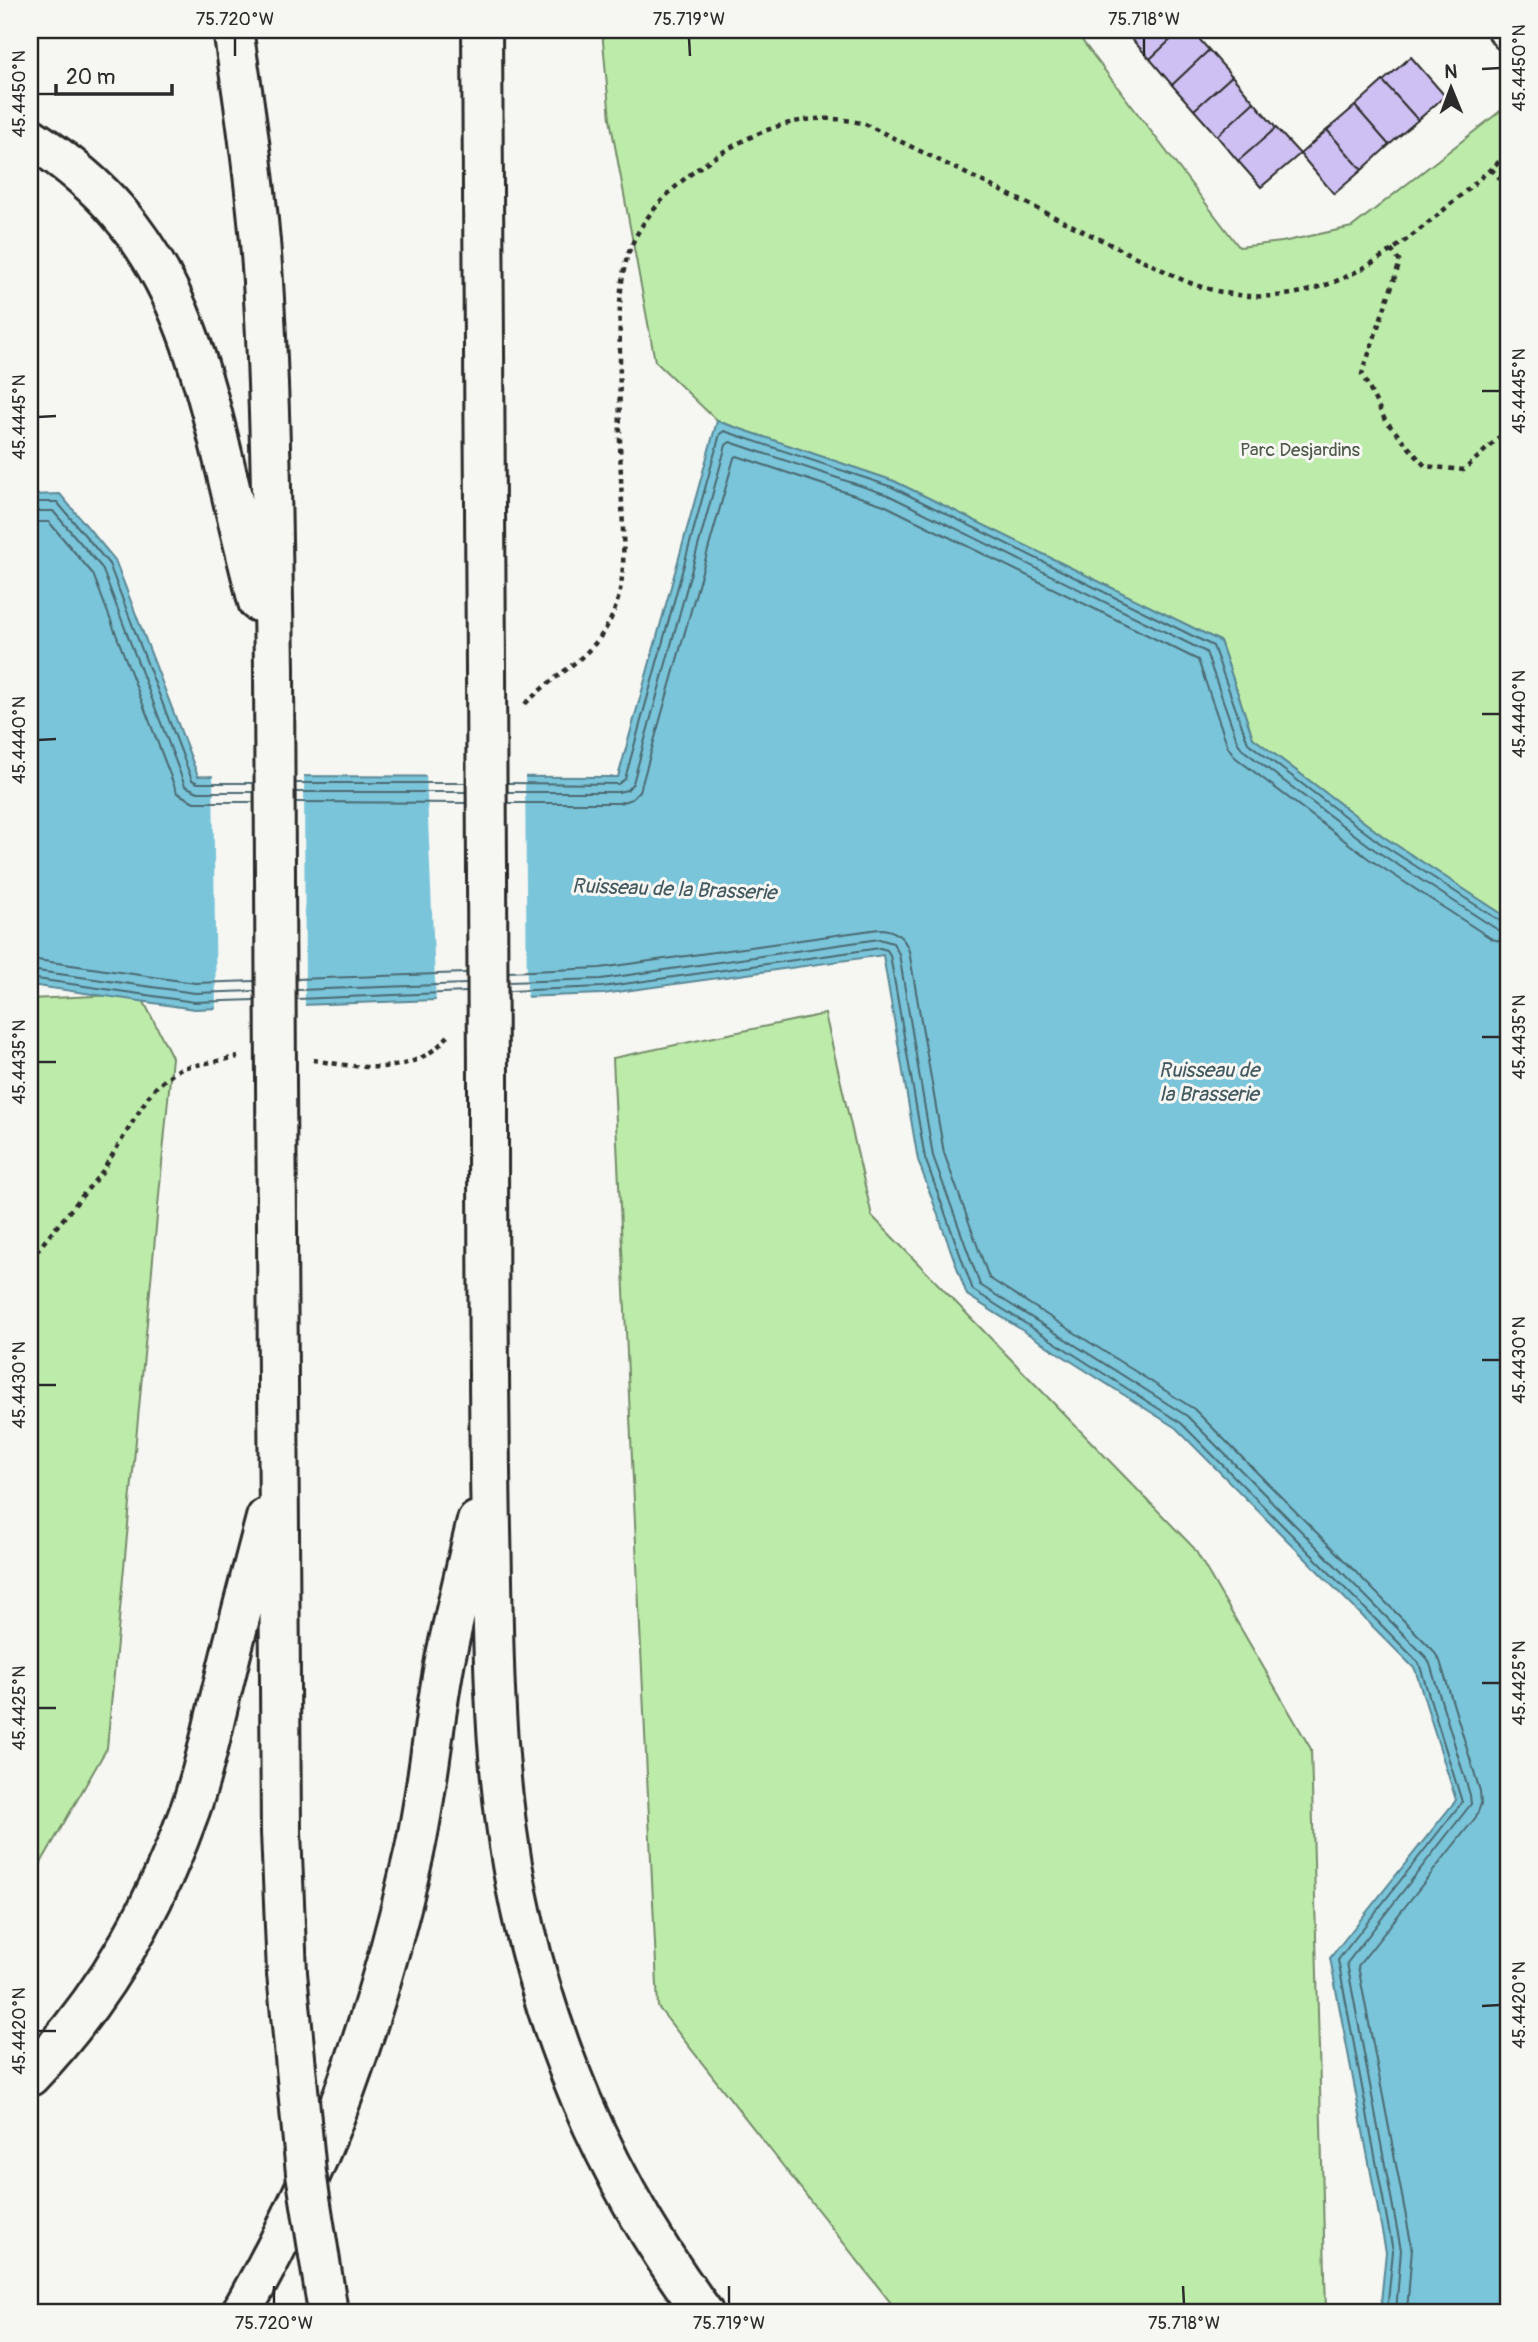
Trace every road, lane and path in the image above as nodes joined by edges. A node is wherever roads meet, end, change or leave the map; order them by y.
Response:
1 (233, 30) edge
2 (482, 30) edge
3 (30, 137) edge
4 (1508, 154) edge
5 (1491, 169) junction
6 (1508, 187) edge
7 (1391, 250) junction
8 (1508, 429) edge
9 (274, 669) junction
10 (521, 708) dead end
11 (450, 1034) dead end
12 (248, 1056) dead end
13 (288, 1070) junction
14 (30, 1259) edge
15 (279, 1461) junction
16 (490, 1463) junction
17 (30, 2076) edge
18 (241, 2312) edge
19 (328, 2312) edge
20 (703, 2312) edge

1 - 9 highway
2 - 16 highway, bridge
3 - 9 highway
4 - 5 path
5 - 6 path
5 - 7 path
7 - 8 path
7 - 10 path
9 - 13 highway, bridge
11 - 13 path
12 - 14 path
13 - 15 highway
15 - 17 highway
15 - 19 highway, bridge
16 - 18 highway
16 - 20 highway

